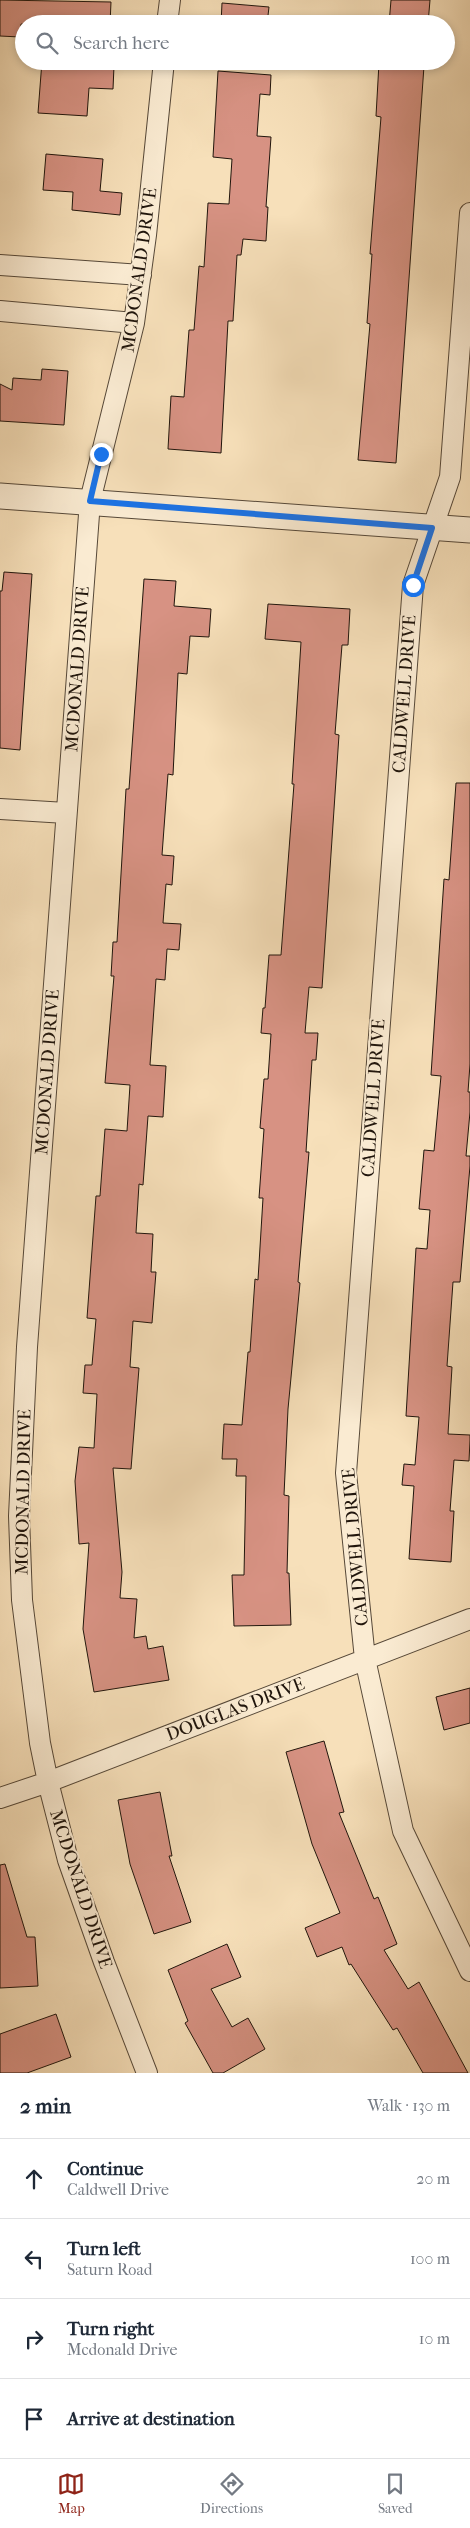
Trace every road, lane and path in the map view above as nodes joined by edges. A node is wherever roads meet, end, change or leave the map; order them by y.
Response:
1 (170, 0) edge
2 (169, 15) edge
3 (163, 70) edge
4 (470, 213) edge
5 (0, 265) edge
6 (141, 276) junction
7 (0, 311) edge
8 (134, 323) junction
9 (0, 496) edge
10 (90, 501) junction
11 (432, 528) junction
12 (470, 530) edge
13 (0, 809) edge
14 (66, 813) junction
15 (470, 1619) edge
16 (364, 1659) junction
17 (48, 1782) junction
18 (0, 1798) edge
19 (470, 1971) edge
20 (147, 2073) edge

1 - 2 street
3 - 6 street, MCDONALD DRIVE
4 - 11 street, CALDWELL DRIVE
5 - 6 street
6 - 8 street, MCDONALD DRIVE
7 - 8 street
8 - 10 street, MCDONALD DRIVE
9 - 10 street
10 - 11 street
10 - 14 street, MCDONALD DRIVE
11 - 12 street
11 - 16 street, CALDWELL DRIVE
13 - 14 street
14 - 17 street, MCDONALD DRIVE
15 - 16 street, DOUGLAS DRIVE
16 - 17 street, DOUGLAS DRIVE
16 - 19 street, CALDWELL DRIVE
17 - 18 street, DOUGLAS DRIVE
17 - 20 street, MCDONALD DRIVE

